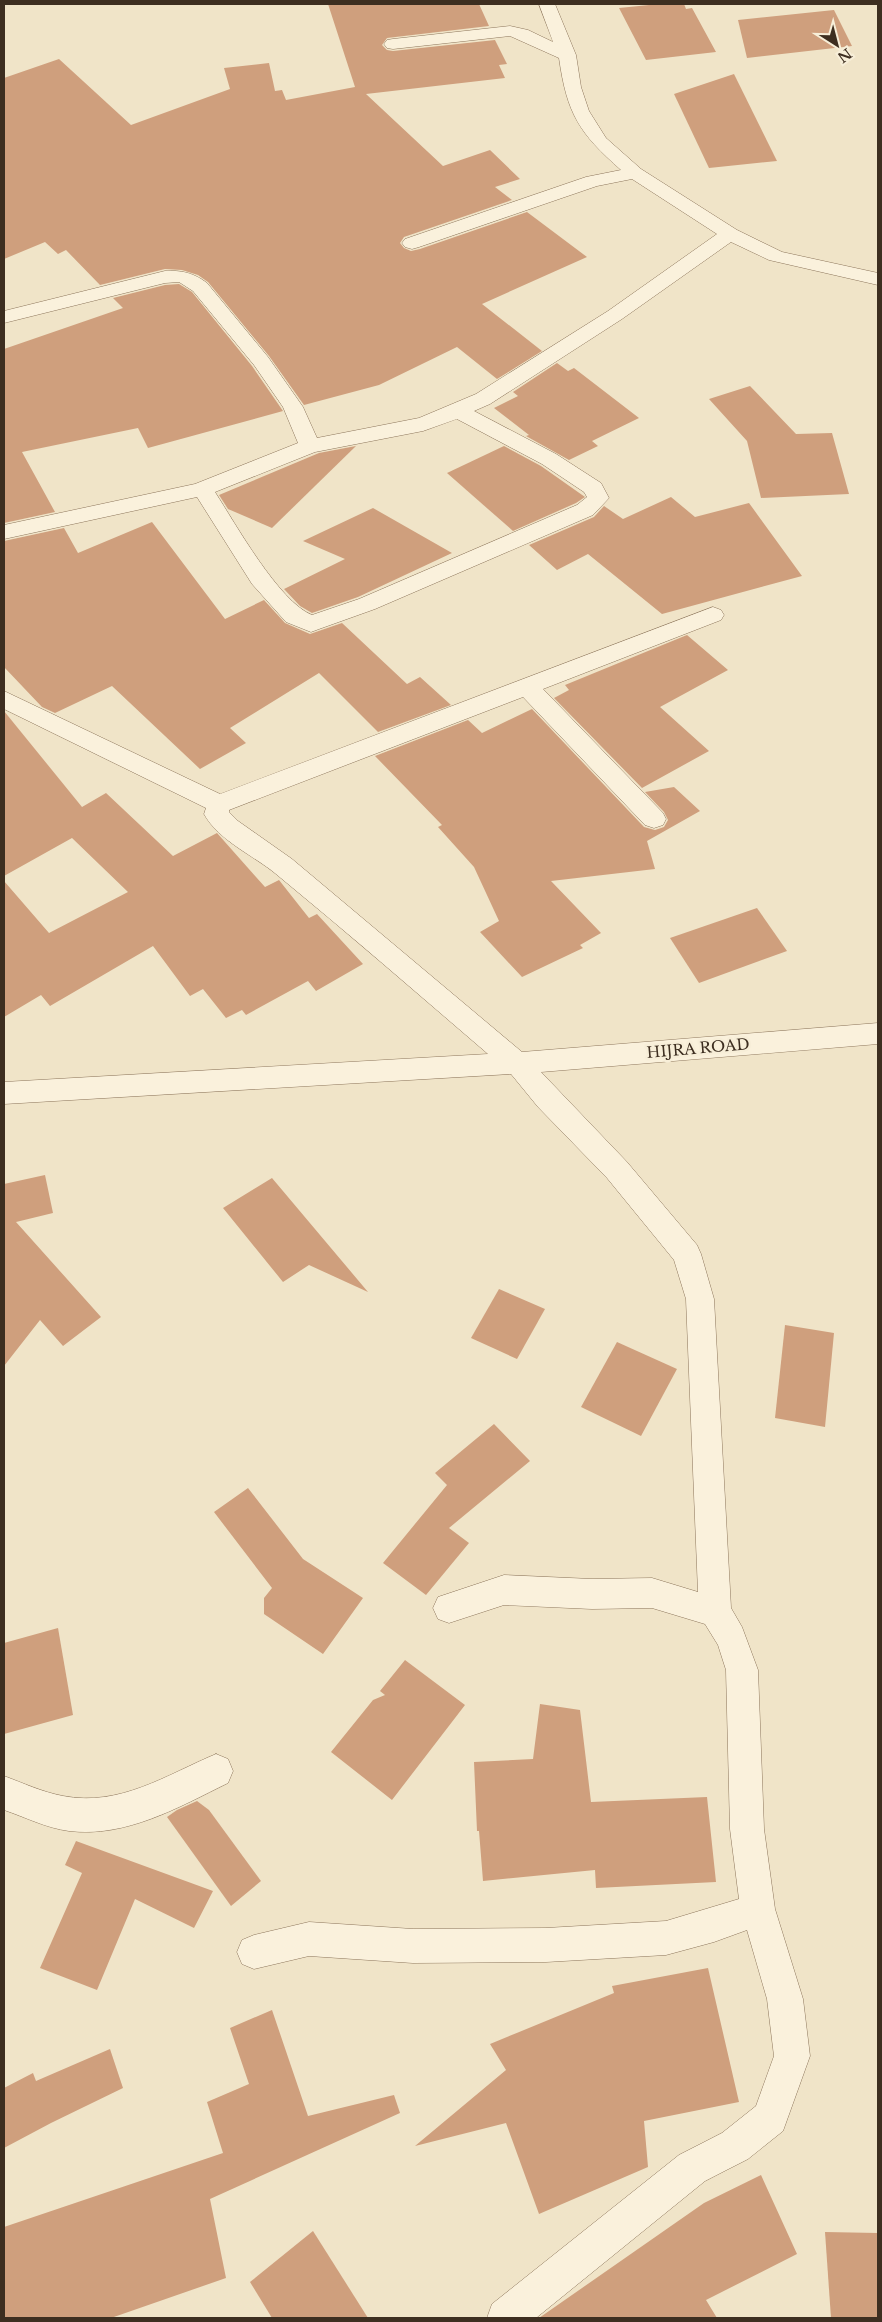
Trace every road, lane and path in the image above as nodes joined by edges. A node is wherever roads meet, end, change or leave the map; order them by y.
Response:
1 (546, 4) edge
2 (393, 44) dead end
3 (567, 55) junction
4 (635, 173) junction
5 (730, 234) junction
6 (412, 243) dead end
7 (878, 279) edge
8 (4, 317) edge
9 (458, 411) junction
10 (310, 446) junction
11 (202, 489) junction
12 (4, 532) edge
13 (713, 615) dead end
14 (526, 686) junction
15 (4, 699) edge
16 (220, 804) junction
17 (654, 819) dead end
18 (878, 1033) edge
19 (517, 1063) junction
20 (4, 1092) edge
21 (449, 1608) dead end
22 (715, 1612) junction
23 (216, 1771) dead end
24 (4, 1793) edge
25 (758, 1909) junction
26 (254, 1952) dead end
27 (506, 2318) edge

1 - 3 street
2 - 3 street
3 - 4 street
4 - 5 street
4 - 6 street
5 - 7 street
5 - 9 street
8 - 10 street
9 - 10 street
9 - 11 street
10 - 11 street
11 - 12 street
13 - 14 street
14 - 16 street
14 - 17 street
15 - 16 street
16 - 19 street
18 - 19 street, HIJRA ROAD
19 - 20 street, HIJRA ROAD
19 - 22 street
21 - 22 street
22 - 25 street
23 - 24 street
25 - 26 street
25 - 27 street

